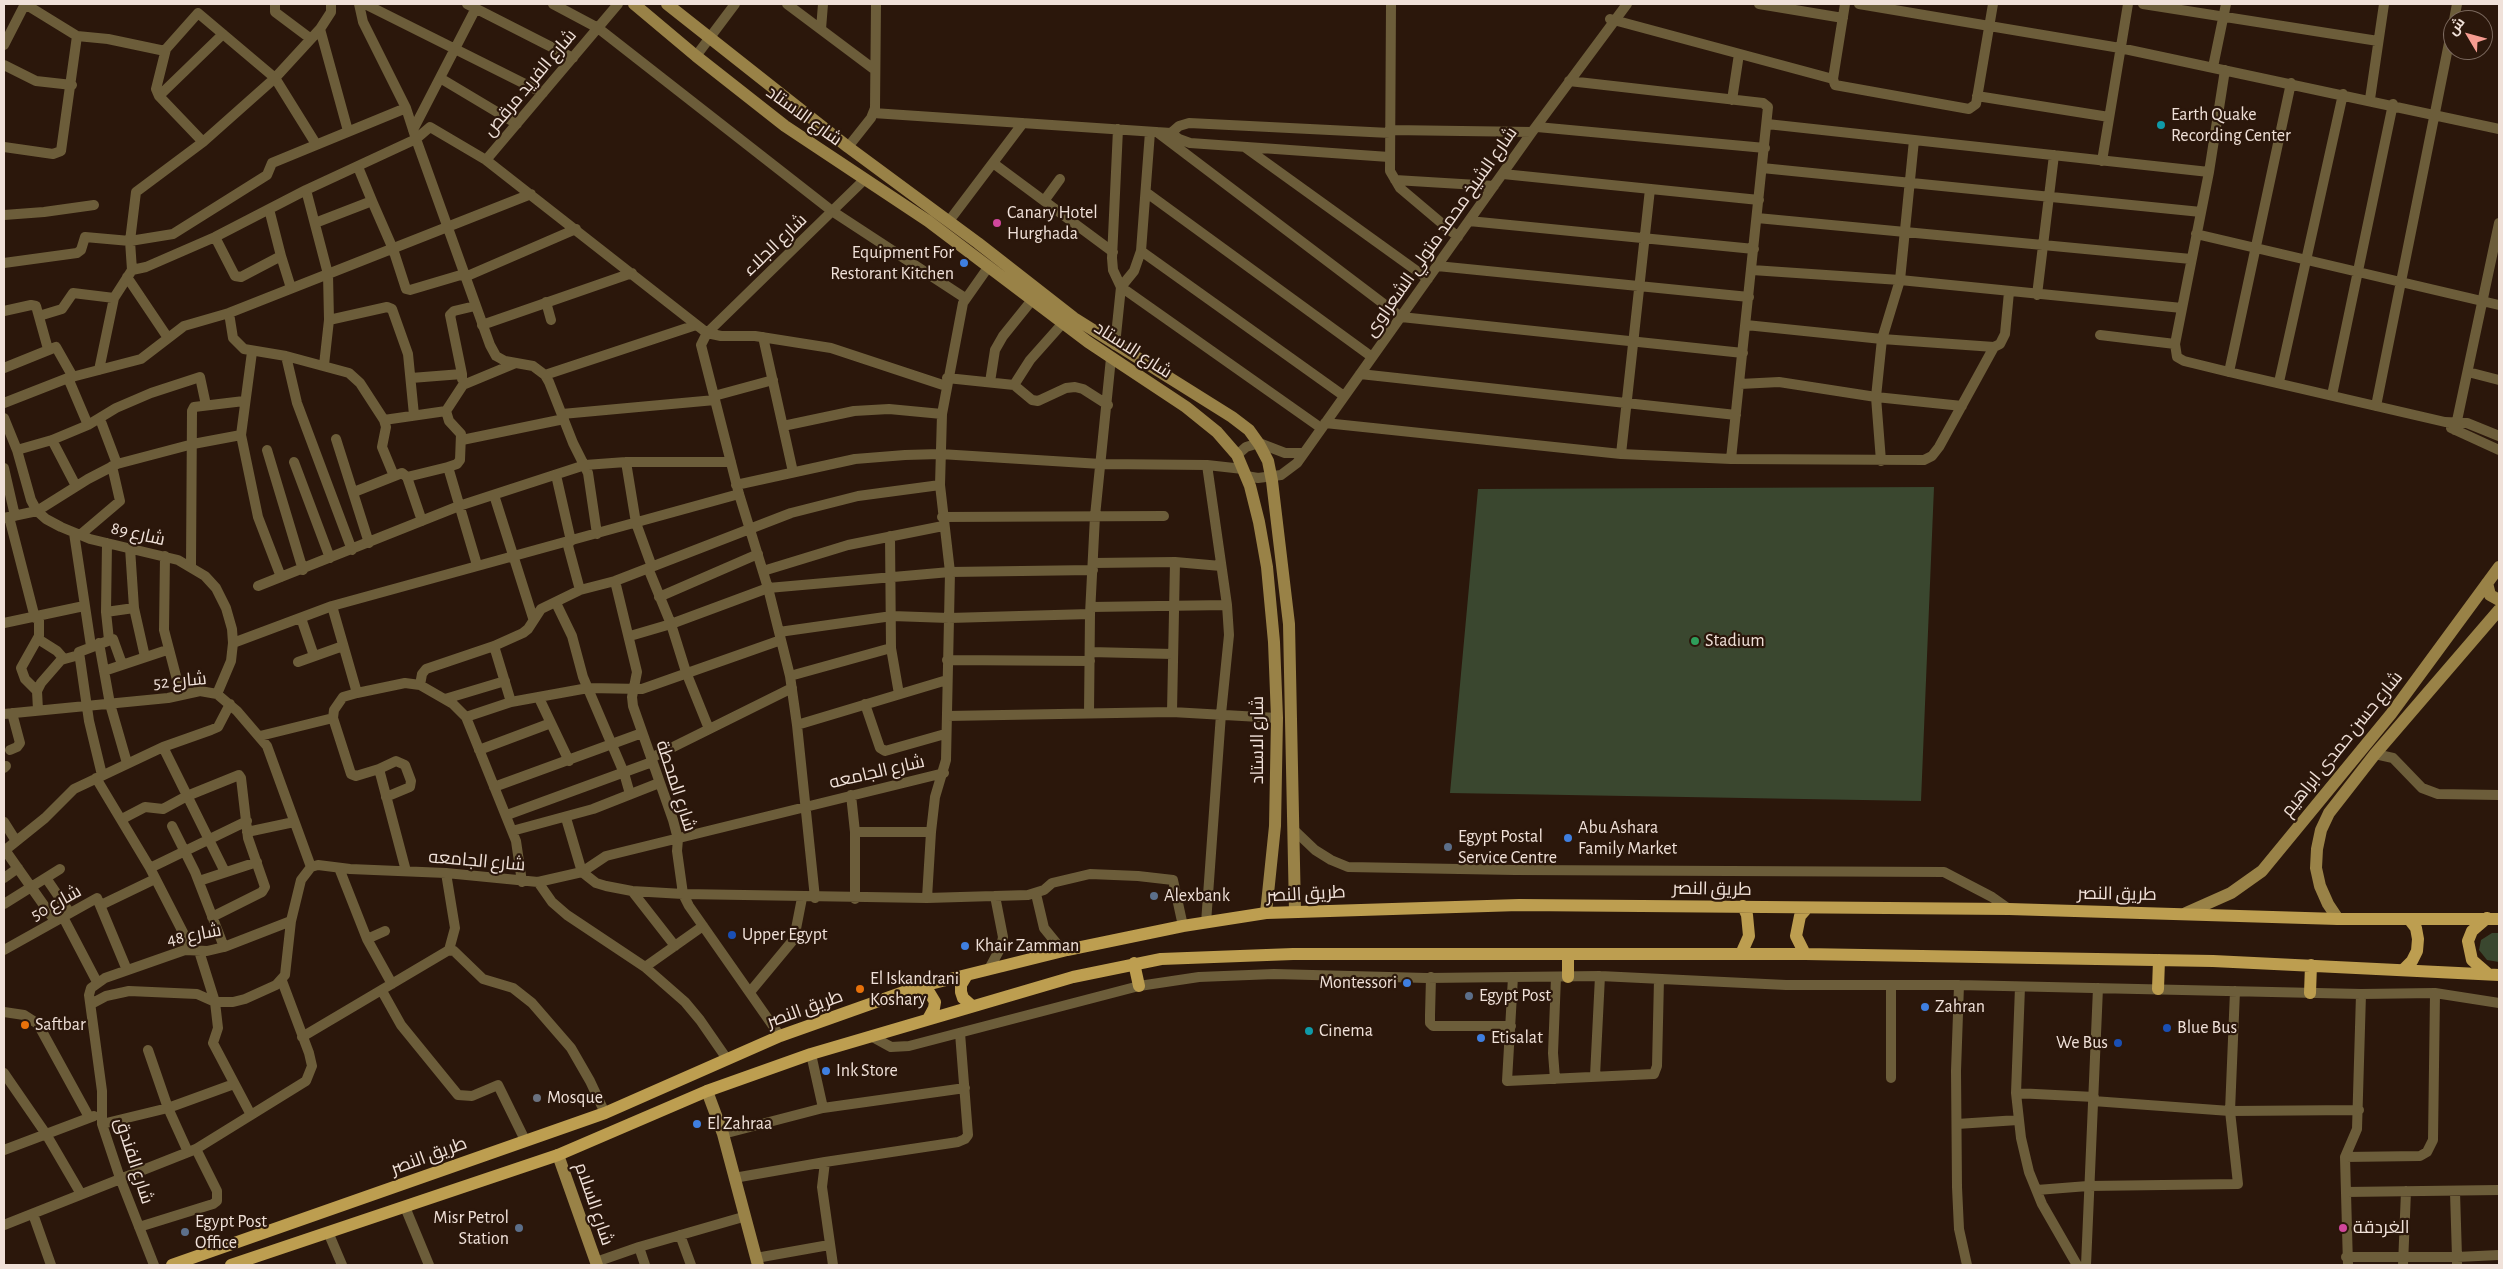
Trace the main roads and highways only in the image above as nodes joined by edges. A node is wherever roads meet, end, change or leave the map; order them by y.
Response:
1 (634, 4) edge
2 (667, 4) edge
3 (2499, 567) edge
4 (2488, 583) junction
5 (2499, 600) edge
6 (2499, 610) edge
7 (2391, 714) junction
8 (2402, 722) junction
9 (1743, 906) junction
10 (1807, 908) junction
11 (1295, 910) junction
12 (1266, 913) junction
13 (2186, 913) junction
14 (2409, 918) junction
15 (2493, 918) edge
16 (2338, 919) junction
17 (1741, 954) junction
18 (1804, 954) junction
19 (1568, 955) junction
20 (2159, 960) junction
21 (1134, 963) junction
22 (2311, 965) junction
23 (2404, 969) junction
24 (2493, 974) edge
25 (967, 975) junction
26 (1562, 977) road end
27 (1139, 986) road end
28 (918, 987) junction
29 (2158, 989) road end
30 (2310, 993) road end
31 (972, 1006) junction
32 (928, 1019) junction
33 (707, 1091) junction
34 (558, 1155) junction
35 (757, 1262) edge
36 (596, 1264) edge
37 (172, 1265) edge
38 (236, 1265) edge

1 - 12 main road, شارع الاستاد
2 - 11 main road, شارع الاستاد
3 - 4 main road, شارع حسن حمدى ابراهيم
4 - 5 main road
4 - 7 main road, شارع حسن حمدى ابراهيم
6 - 8 main road, شارع حسن حمدى ابراهيم
7 - 8 main road
7 - 13 main road, شارع حسن حمدى ابراهيم
8 - 16 main road, شارع حسن حمدى ابراهيم
9 - 10 main road, طريق النصر
9 - 11 main road, طريق النصر
9 - 17 main road
10 - 13 main road, طريق النصر
10 - 18 main road
11 - 12 main road, طريق النصر
12 - 25 main road, طريق النصر
13 - 16 main road, طريق النصر
14 - 15 main road, طريق النصر
14 - 16 main road, طريق النصر
14 - 23 main road
15 - 24 main road
17 - 18 main road
17 - 19 main road
18 - 20 main road
19 - 21 main road
19 - 26 main road
20 - 22 main road
20 - 29 main road
21 - 27 main road
21 - 31 main road
22 - 23 main road
22 - 30 main road
23 - 24 main road
25 - 28 main road, طريق النصر
25 - 31 main road
28 - 32 main road
28 - 37 main road, طريق النصر
31 - 32 main road
32 - 33 main road
33 - 34 main road
33 - 35 main road
34 - 36 main road, شارع السلام
34 - 38 main road

